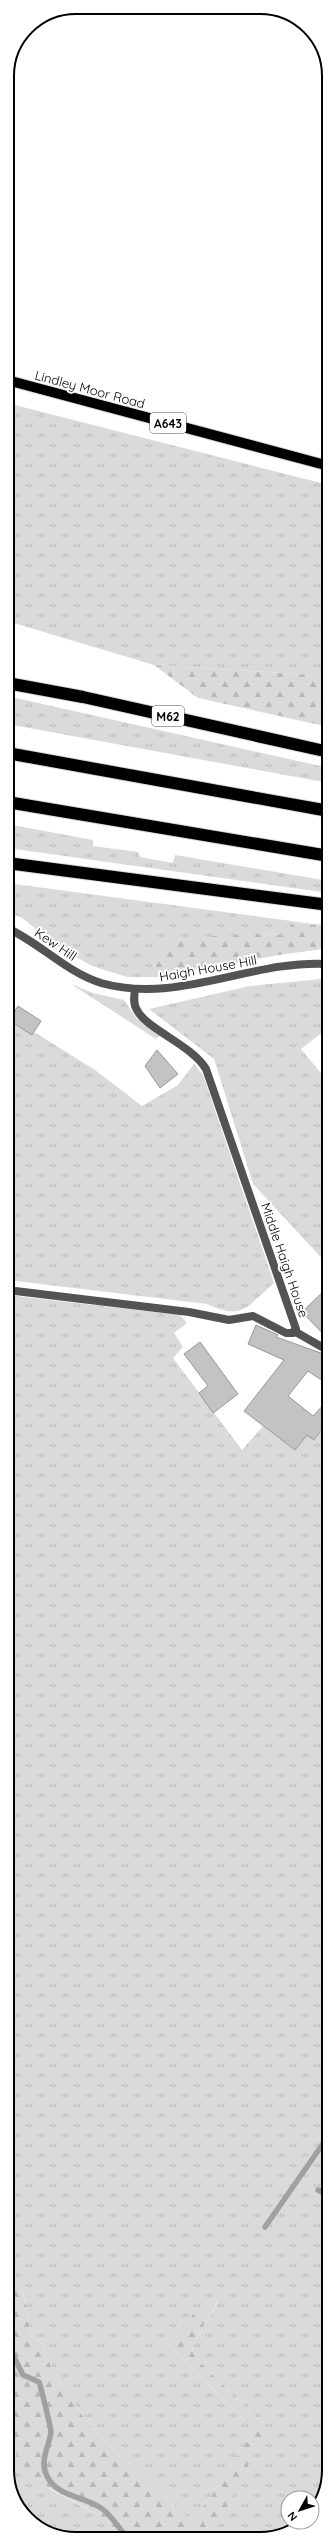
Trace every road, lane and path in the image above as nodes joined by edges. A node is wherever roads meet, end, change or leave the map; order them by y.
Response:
1 (14, 382) edge
2 (322, 464) edge
3 (14, 684) edge
4 (322, 750) edge
5 (14, 754) edge
6 (14, 803) edge
7 (322, 810) edge
8 (322, 855) edge
9 (14, 864) edge
10 (322, 903) edge
11 (14, 932) edge
12 (322, 964) edge
13 (91, 979) joint
14 (135, 989) junction
15 (14, 1291) edge
16 (294, 1331) junction
17 (322, 1347) edge

1 - 2 main road, Lindley Moor Road / A643
3 - 4 highway, M62
5 - 7 highway
6 - 8 highway
9 - 10 highway
11 - 13 street, Kew Hill
12 - 14 street, Haigh House Hill
13 - 14 street, Haigh House Hill
14 - 16 street, Middle Haigh House
15 - 16 street, Middle Haigh House
16 - 17 street

